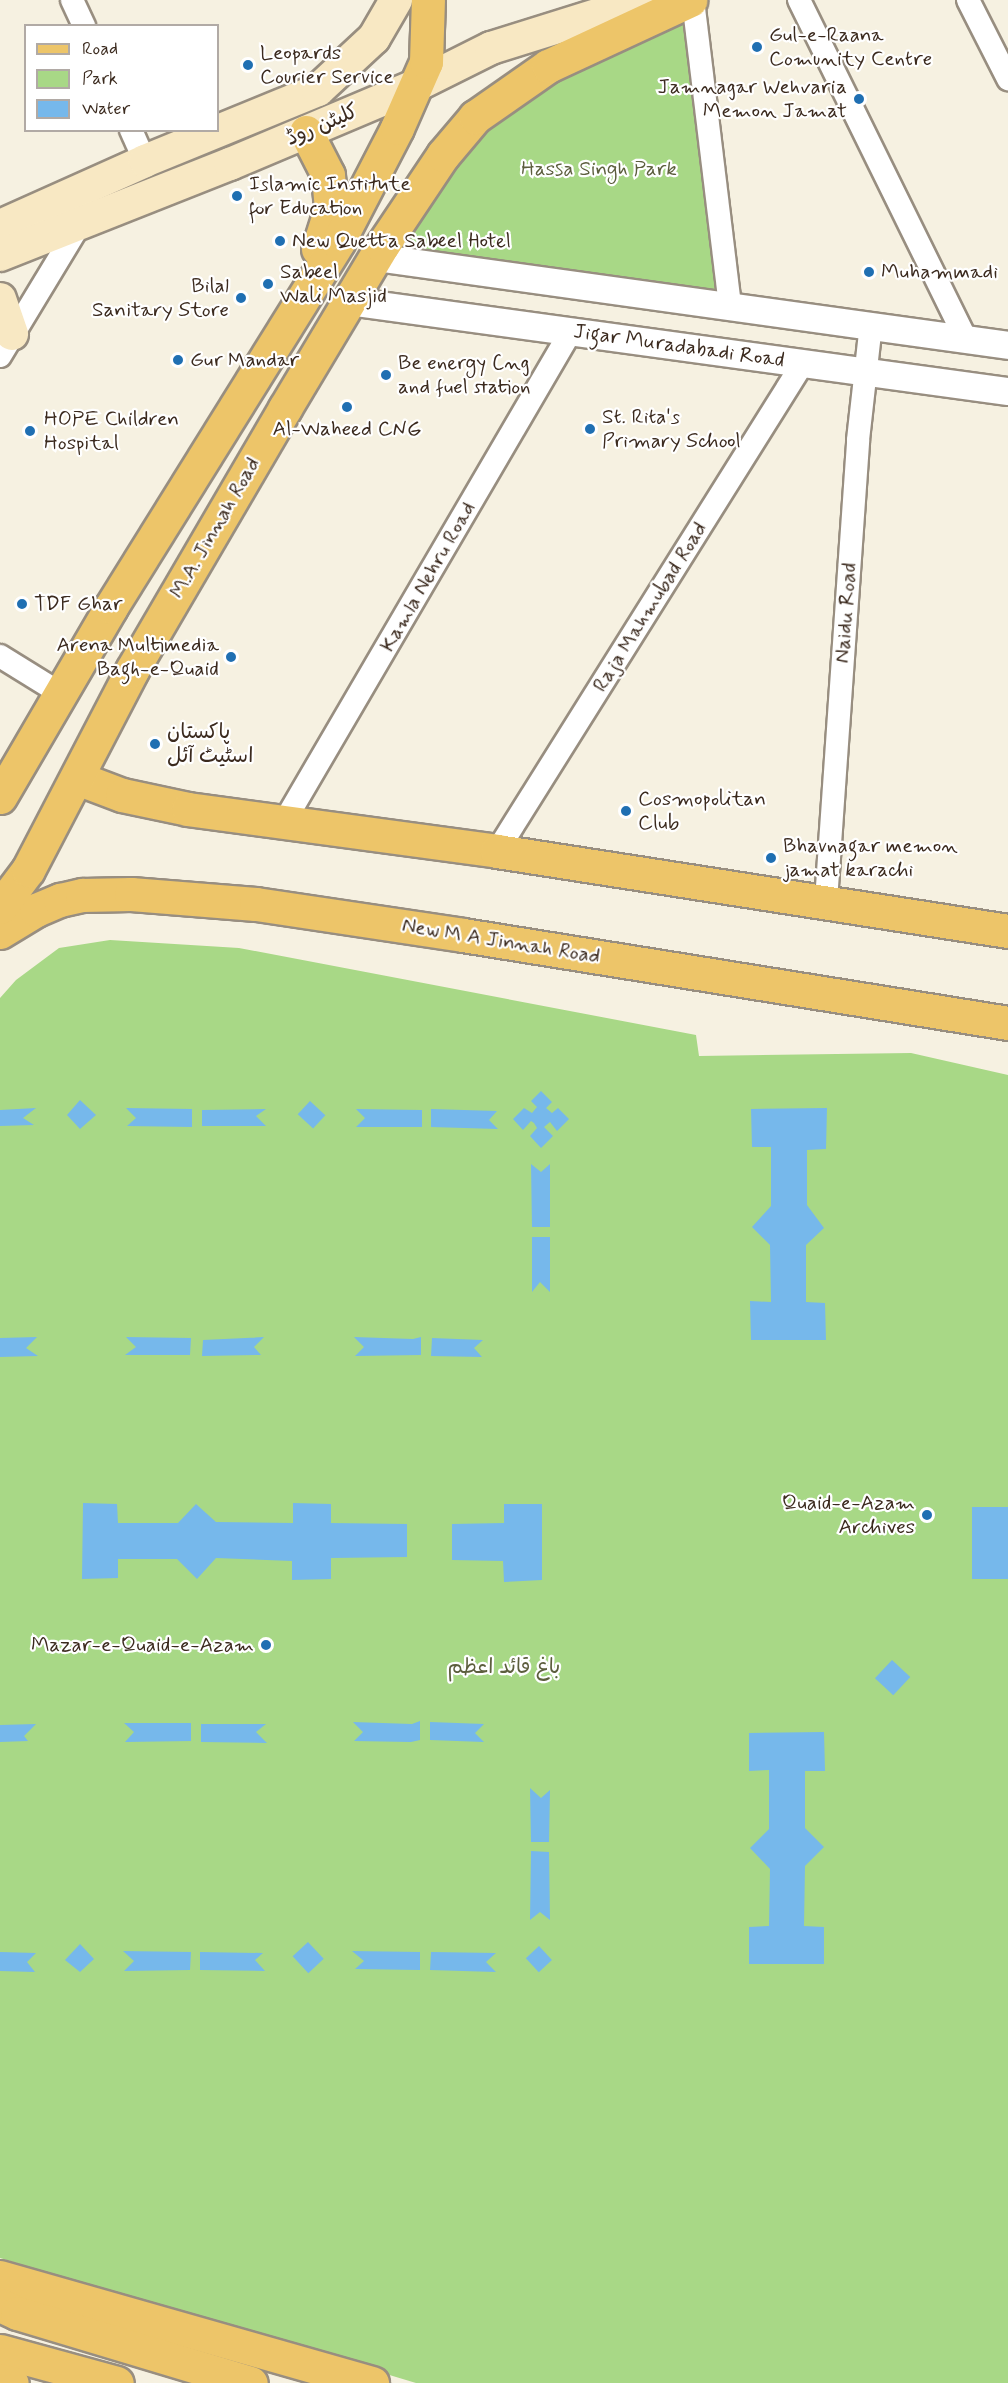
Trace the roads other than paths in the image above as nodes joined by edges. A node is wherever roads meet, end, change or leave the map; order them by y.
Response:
1 (72, 0) edge
2 (396, 0) edge
3 (644, 0) edge
4 (692, 0) edge
5 (799, 0) edge
6 (968, 0) edge
7 (426, 5) edge
8 (83, 24) edge
9 (1008, 79) edge
10 (417, 86) junction
11 (219, 131) edge
12 (132, 132) edge
13 (216, 132) edge
14 (306, 132) junction
15 (145, 161) junction
16 (79, 206) junction
17 (0, 226) edge
18 (0, 255) edge
19 (375, 257) junction
20 (303, 297) junction
21 (0, 299) edge
22 (349, 301) junction
23 (730, 306) junction
24 (871, 326) junction
25 (572, 331) junction
26 (966, 339) junction
27 (6, 345) edge
28 (1008, 345) edge
29 (803, 363) junction
30 (865, 371) junction
31 (1008, 392) edge
32 (0, 656) edge
33 (60, 693) junction
34 (77, 778) junction
35 (0, 797) edge
36 (284, 822) junction
37 (497, 851) junction
38 (2, 900) edge
39 (60, 900) junction
40 (826, 901) junction
41 (1008, 931) edge
42 (0, 932) edge
43 (1008, 1023) edge
44 (0, 2277) edge
45 (9, 2309) edge
46 (1, 2361) edge
47 (12, 2383) edge
48 (117, 2383) edge
49 (251, 2383) edge
50 (372, 2383) edge

1 - 8 street
2 - 11 main road, کلیٹن روڈ
3 - 10 main road, کلیٹن روڈ
4 - 19 main road, M.A. Jinnah Road
4 - 23 street
5 - 26 street
6 - 9 street
7 - 10 main road
10 - 14 main road, کلیٹن روڈ
10 - 20 main road
12 - 15 street
13 - 15 main road, کلیٹن روڈ
14 - 16 main road, کلیٹن روڈ
14 - 20 main road
15 - 16 main road, کلیٹن روڈ
16 - 17 main road, کلیٹن روڈ
16 - 18 main road, کلیٹن روڈ
16 - 27 street
19 - 22 main road, M.A. Jinnah Road
19 - 23 street
20 - 33 main road
21 - 27 main road
22 - 25 street, Jigar Muradabadi Road
22 - 34 main road, M.A. Jinnah Road
23 - 24 street
24 - 26 street
24 - 30 street, Naidu Road
25 - 29 street, Jigar Muradabadi Road
25 - 36 street, Kamla Nehru Road
26 - 28 street
29 - 30 street, Jigar Muradabadi Road
29 - 37 street, Raja Mahmubad Road
30 - 31 street, Jigar Muradabadi Road
30 - 40 street, Naidu Road
32 - 33 street
33 - 35 main road
34 - 36 main road
34 - 38 main road, M.A. Jinnah Road
36 - 37 main road
37 - 40 main road
38 - 39 main road
39 - 42 main road, New M A Jinnah Road
39 - 43 main road, New M A Jinnah Road
40 - 41 main road
44 - 50 main road
45 - 46 main road
45 - 49 main road
46 - 47 main road
46 - 48 main road

